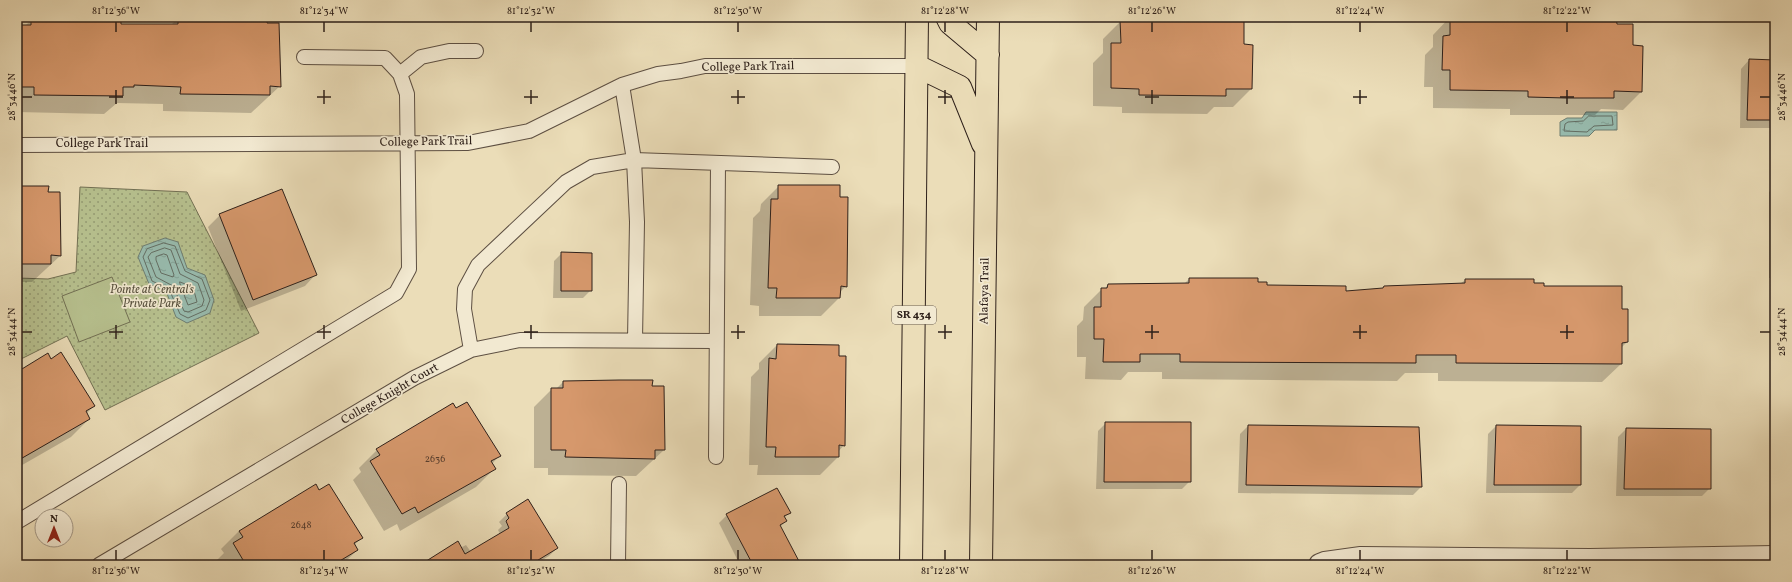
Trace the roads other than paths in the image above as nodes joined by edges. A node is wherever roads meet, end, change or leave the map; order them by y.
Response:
1 (917, 17) edge
2 (947, 17) edge
3 (988, 17) edge
4 (476, 51) dead end
5 (988, 55) junction
6 (304, 57) dead end
7 (917, 66) junction
8 (400, 74) junction
9 (622, 85) junction
10 (409, 143) junction
11 (17, 145) edge
12 (986, 152) junction
13 (634, 160) junction
14 (718, 163) junction
15 (832, 167) dead end
16 (635, 340) junction
17 (716, 341) junction
18 (471, 350) junction
19 (716, 457) dead end
20 (619, 484) dead end
21 (17, 522) edge
22 (1775, 557) edge
23 (1590, 562) edge
24 (99, 565) edge
25 (618, 565) edge
26 (911, 565) edge
27 (981, 565) edge
28 (1320, 565) edge

1 - 7 main road, SR 434
2 - 5 main road
3 - 5 main road, Alafaya Trail
4 - 8 lane
5 - 12 main road, Alafaya Trail
6 - 8 lane
7 - 9 lane, College Park Trail
7 - 12 main road
7 - 26 main road, SR 434
8 - 10 lane
9 - 10 lane, College Park Trail
9 - 13 lane
10 - 11 lane, College Park Trail
10 - 21 lane
12 - 27 main road, Alafaya Trail
13 - 14 lane
13 - 16 lane
13 - 18 lane
14 - 15 lane
14 - 17 lane
16 - 17 lane, College Knight Court
16 - 18 lane, College Knight Court
17 - 19 lane
18 - 24 lane, College Knight Court
20 - 25 lane
22 - 23 street
23 - 28 street

